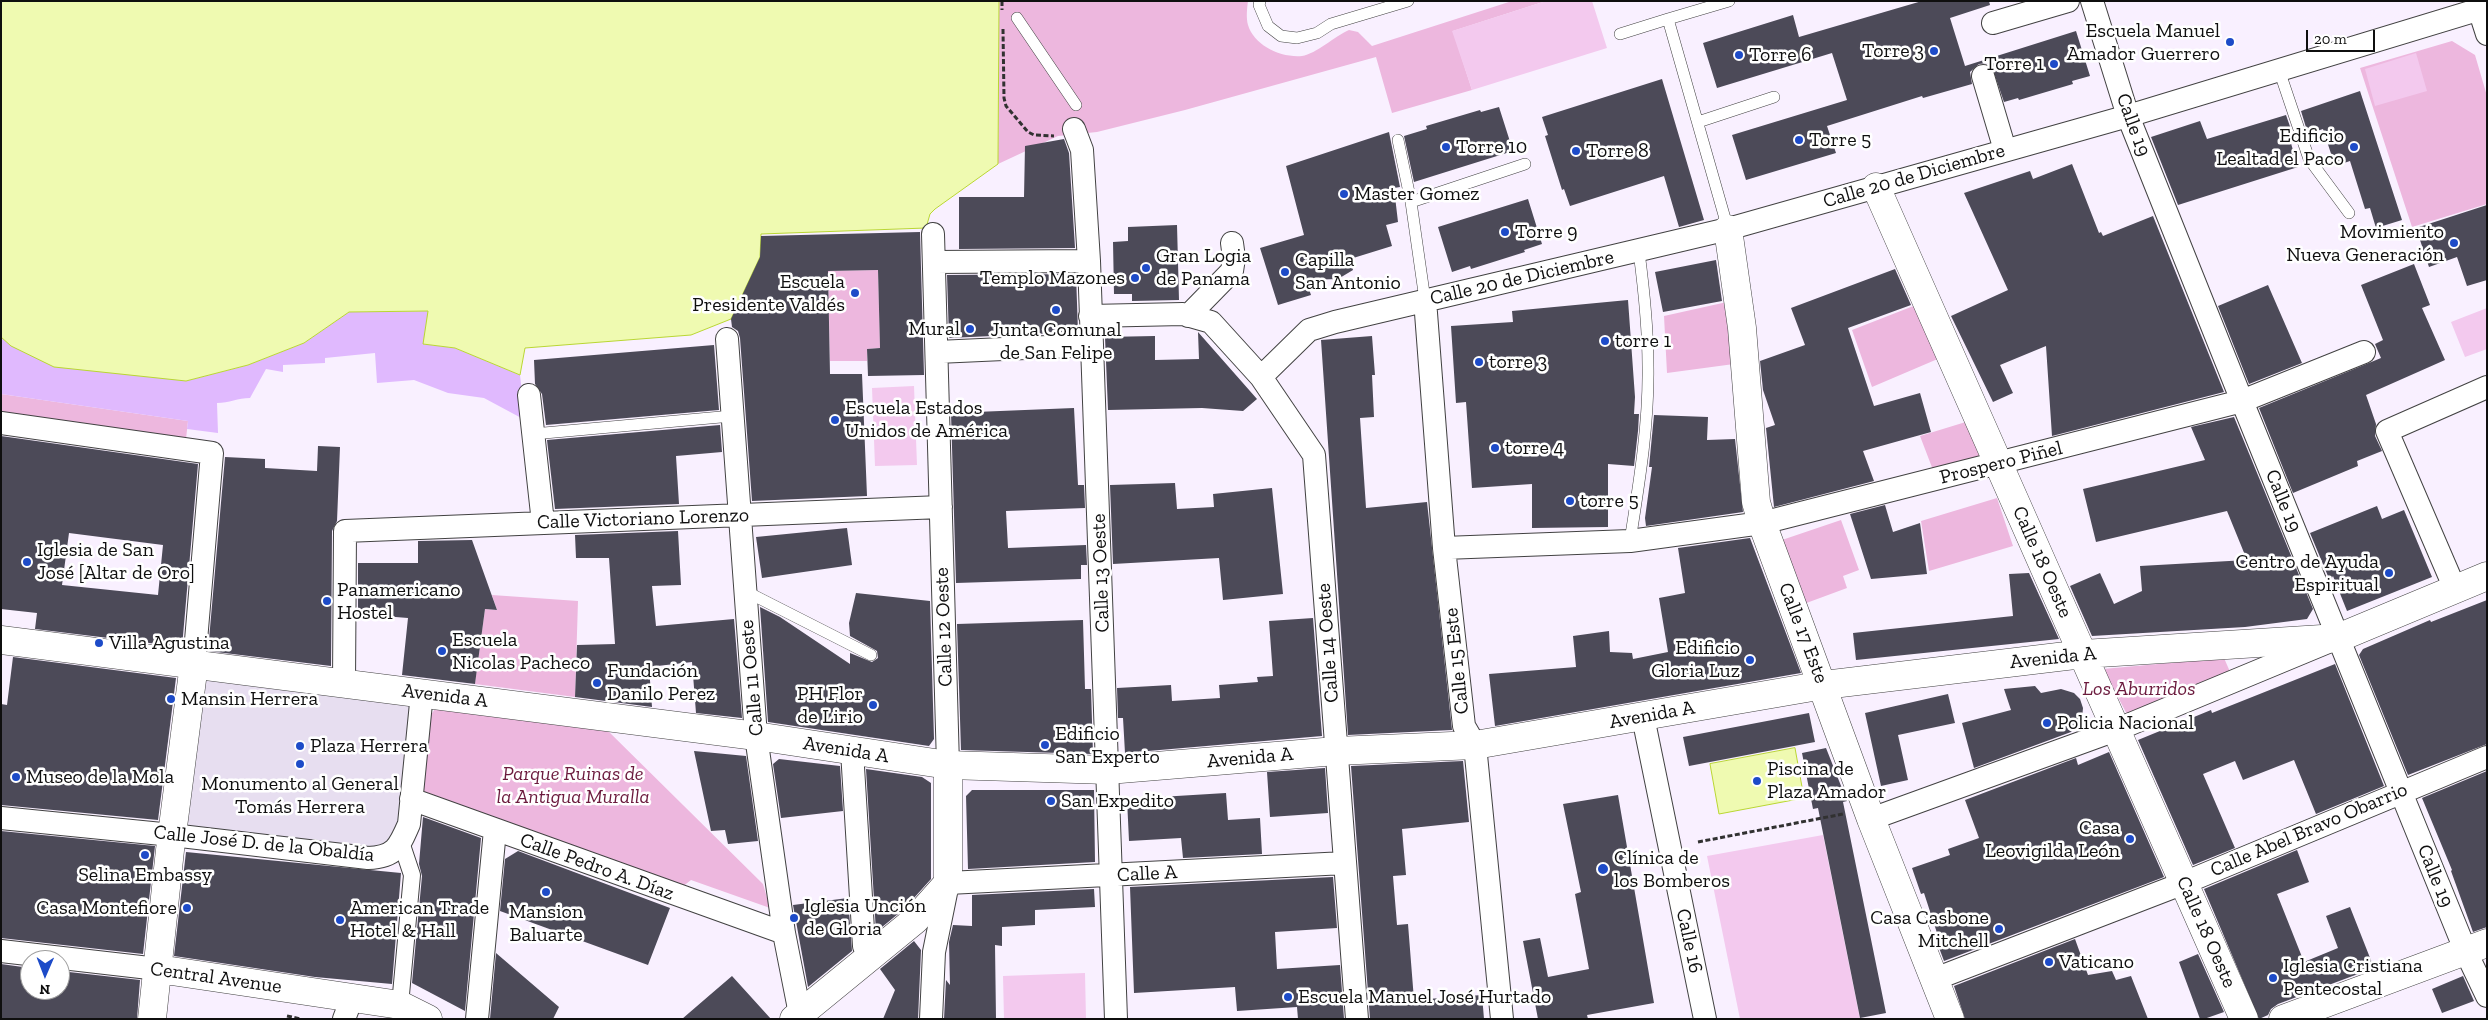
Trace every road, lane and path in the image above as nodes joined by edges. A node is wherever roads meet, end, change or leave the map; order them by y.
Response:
1 (1002, 1) edge
2 (1260, 1) edge
3 (1408, 1) edge
4 (1728, 1) edge
5 (2068, 1) edge
6 (2092, 1) edge
7 (2483, 8) edge
8 (1017, 18) dead end
9 (1668, 19) junction
10 (1993, 23) dead end
11 (1620, 34) dead end
12 (2487, 34) edge
13 (2280, 70) junction
14 (1983, 76) dead end
15 (1774, 97) dead end
16 (1076, 105) dead end
17 (2128, 116) junction
18 (1698, 122) junction
19 (1076, 132) joint
20 (1398, 140) dead end
21 (2005, 150) junction
22 (1526, 164) dead end
23 (1876, 187) junction
24 (1411, 202) junction
25 (2349, 213) dead end
26 (1728, 229) junction
27 (933, 234) dead end
28 (1232, 243) dead end
29 (1639, 252) junction
30 (1089, 261) junction
31 (934, 262) junction
32 (1425, 300) junction
33 (1090, 316) junction
34 (1188, 316) junction
35 (727, 339) dead end
36 (1092, 345) junction
37 (937, 352) junction
38 (2364, 352) dead end
39 (1261, 377) junction
40 (2487, 387) edge
41 (528, 396) dead end
42 (2242, 401) junction
43 (732, 416) junction
44 (1, 423) edge
45 (533, 434) junction
46 (1998, 464) junction
47 (941, 507) junction
48 (739, 515) junction
49 (543, 523) junction
50 (1762, 523) junction
51 (1630, 541) junction
52 (1444, 548) junction
53 (2487, 576) edge
54 (2456, 589) junction
55 (745, 591) junction
56 (2338, 638) junction
57 (1, 640) edge
58 (2083, 654) junction
59 (871, 655) dead end
60 (194, 664) junction
61 (344, 683) junction
62 (1824, 685) junction
63 (422, 693) junction
64 (1643, 717) junction
65 (2116, 730) junction
66 (756, 736) junction
67 (1475, 745) junction
68 (852, 751) junction
69 (1336, 751) junction
70 (2487, 757) edge
71 (948, 765) junction
72 (1108, 770) junction
73 (2401, 792) junction
74 (411, 799) junction
75 (1859, 816) junction
76 (1, 818) edge
77 (496, 830) junction
78 (172, 835) junction
79 (401, 842) junction
80 (1698, 842) dead end
81 (1345, 863) junction
82 (1111, 876) junction
83 (2184, 882) junction
84 (948, 883) junction
85 (784, 933) junction
86 (2476, 947) edge
87 (1, 951) edge
88 (869, 957) junction
89 (158, 969) junction
90 (1935, 979) junction
91 (2487, 996) edge
92 (400, 1005) junction
93 (348, 1008) edge
94 (797, 1016) edge
95 (152, 1019) edge
96 (428, 1019) edge
97 (477, 1019) edge
98 (932, 1019) edge
99 (1116, 1019) edge
100 (1357, 1019) edge
101 (1502, 1019) edge
102 (1705, 1019) edge
103 (1950, 1019) edge
104 (2244, 1019) edge
105 (2283, 1019) edge

1 - 19 path
2 - 3 lane
4 - 9 lane
5 - 10 street
6 - 17 street, Calle 19
7 - 12 street
7 - 13 street, Calle 20 de Diciembre
8 - 16 lane
9 - 11 lane
9 - 18 lane
13 - 17 street, Calle 20 de Diciembre
13 - 25 lane
14 - 21 street
15 - 18 lane
17 - 21 street, Calle 20 de Diciembre
17 - 42 street, Calle 19
18 - 26 lane
19 - 30 street, Calle 13 Oeste
20 - 24 lane
21 - 23 street, Calle 20 de Diciembre
22 - 24 lane
23 - 26 street, Calle 20 de Diciembre
23 - 46 street, Calle 18 Oeste
24 - 32 lane
26 - 29 street, Calle 20 de Diciembre
26 - 50 street, Calle 17 Este
27 - 31 street, Calle 12 Oeste
28 - 34 street
29 - 32 street, Calle 20 de Diciembre
29 - 51 lane
30 - 31 street
30 - 33 street, Calle 13 Oeste
31 - 37 street, Calle 12 Oeste
32 - 39 street, Calle 20 de Diciembre
32 - 52 street, Calle 15 Este
33 - 34 street, Calle 14 Oeste
33 - 36 street, Calle 13 Oeste
34 - 39 street, Calle 14 Oeste
35 - 43 street, Calle 11 Oeste
36 - 37 street
36 - 72 street, Calle 13 Oeste
37 - 47 street, Calle 12 Oeste
38 - 42 street, Prospero Piñel
39 - 69 street, Calle 14 Oeste
40 - 54 street
41 - 45 street
42 - 46 street, Prospero Piñel
42 - 56 street, Calle 19
43 - 45 lane
43 - 48 street, Calle 11 Oeste
44 - 60 street
45 - 49 street
46 - 50 street, Prospero Piñel
46 - 58 street, Calle 18 Oeste
47 - 48 street, Calle Victoriano Lorenzo
47 - 71 street, Calle 12 Oeste
48 - 49 street, Calle Victoriano Lorenzo
48 - 55 street, Calle 11 Oeste
49 - 61 street, Calle Victoriano Lorenzo
50 - 51 street, Prospero Piñel
50 - 62 street, Calle 17 Este
51 - 52 street, Prospero Piñel
52 - 67 street, Calle 15 Este
53 - 54 street, Avenida A
54 - 56 street, Avenida A
55 - 59 lane
55 - 66 street, Calle 11 Oeste
56 - 58 street, Avenida A
56 - 65 street
56 - 73 street, Calle 19
57 - 60 street, Avenida A
58 - 62 street, Avenida A
58 - 65 street, Calle 18 Oeste
60 - 61 street, Avenida A
60 - 78 street
61 - 63 street, Avenida A
62 - 64 street, Avenida A
62 - 75 street, Calle 17 Este
63 - 66 street, Avenida A
63 - 74 street, Calle José D. de la Obaldía
64 - 67 street, Avenida A
64 - 102 street, Calle 16
65 - 75 street
65 - 83 street, Calle 18 Oeste
66 - 68 street, Avenida A
66 - 85 street, Calle 11 Oeste
67 - 69 street, Avenida A
67 - 101 street, Calle 15 Este
68 - 71 street, Avenida A
68 - 88 street
69 - 72 street, Avenida A
69 - 81 street, Calle 14 Oeste
70 - 73 street, Calle Abel Bravo Obarrio
71 - 72 street, Avenida A
71 - 84 street, Calle 12 Oeste
72 - 82 street, Calle 13 Oeste
73 - 83 street, Calle Abel Bravo Obarrio
73 - 86 street, Calle 19
74 - 77 street, Calle Pedro A. Díaz
74 - 79 street, Calle José D. de la Obaldía
75 - 80 path
75 - 90 street, Calle 17 Este
76 - 78 street, Calle José D. de la Obaldía
77 - 85 street, Calle Pedro A. Díaz
77 - 97 street
78 - 79 street, Calle José D. de la Obaldía
78 - 89 street
79 - 92 street
81 - 82 street, Calle A
81 - 100 street, Calle 14 Oeste
82 - 84 street, Calle A
82 - 99 street, Calle 13 Oeste
83 - 90 street, Calle Abel Bravo Obarrio
83 - 104 street, Calle 18 Oeste
84 - 88 street
84 - 98 street, Calle 12 Oeste
85 - 94 street, Calle 11 Oeste
86 - 91 street, Calle 19
86 - 105 street
87 - 89 street, Central Avenue
88 - 94 street
89 - 93 street, Central Avenue
89 - 95 street
90 - 103 street, Calle 17 Este
92 - 93 street, Central Avenue
92 - 96 street, Central Avenue

